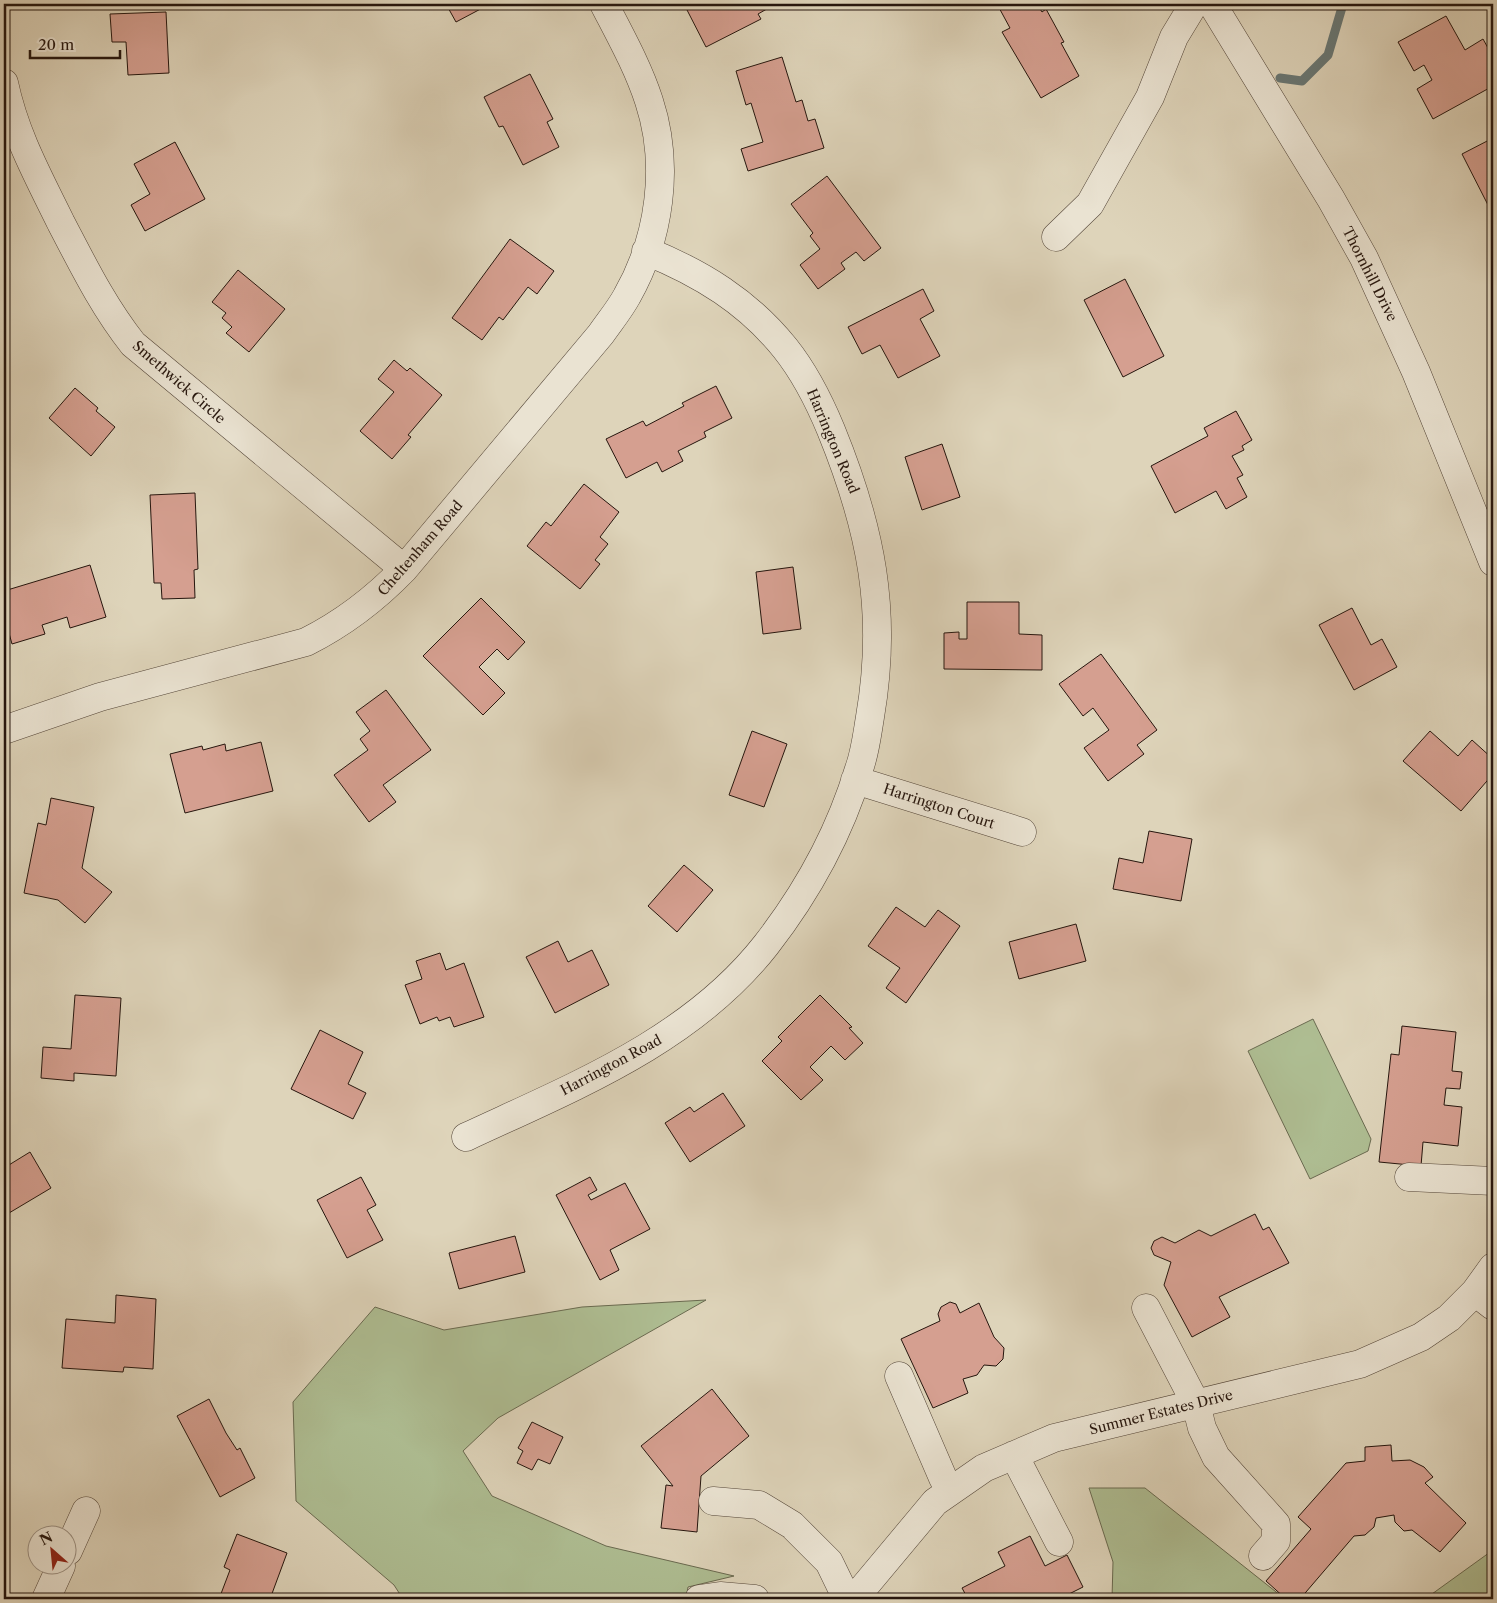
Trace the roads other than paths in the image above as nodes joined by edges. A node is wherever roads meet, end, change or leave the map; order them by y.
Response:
1 (604, 4) edge
2 (1194, 4) edge
3 (1212, 4) edge
4 (4, 83) edge
5 (1056, 238) dead end
6 (646, 252) junction
7 (1493, 562) edge
8 (404, 569) junction
9 (4, 730) edge
10 (856, 780) junction
11 (1022, 832) dead end
12 (466, 1138) dead end
13 (1409, 1177) dead end
14 (1493, 1181) edge
15 (1493, 1267) edge
16 (1484, 1299) edge
17 (1146, 1308) dead end
18 (899, 1376) dead end
19 (1196, 1404) junction
20 (1014, 1455) junction
21 (952, 1490) junction
22 (713, 1502) dead end
23 (86, 1511) dead end
24 (78, 1529) edge
25 (1059, 1542) dead end
26 (1263, 1556) dead end
27 (56, 1576) edge
28 (46, 1599) edge
29 (699, 1599) edge
30 (755, 1599) edge
31 (847, 1599) edge
32 (854, 1599) edge

1 - 6 street
2 - 5 street
3 - 7 street, Thornhill Drive
4 - 8 street, Smethwick Circle
6 - 8 street, Cheltenham Road
6 - 10 street, Harrington Road
8 - 9 street, Cheltenham Road
10 - 11 street, Harrington Court
10 - 12 street, Harrington Road
13 - 14 street
15 - 16 street, Summer Estates Drive
16 - 19 street, Summer Estates Drive
17 - 19 street
18 - 21 street
19 - 20 street, Summer Estates Drive
19 - 26 street
20 - 21 street, Summer Estates Drive
20 - 25 street
21 - 32 street, Summer Estates Drive
22 - 31 street
23 - 24 street
27 - 28 street
29 - 30 street

